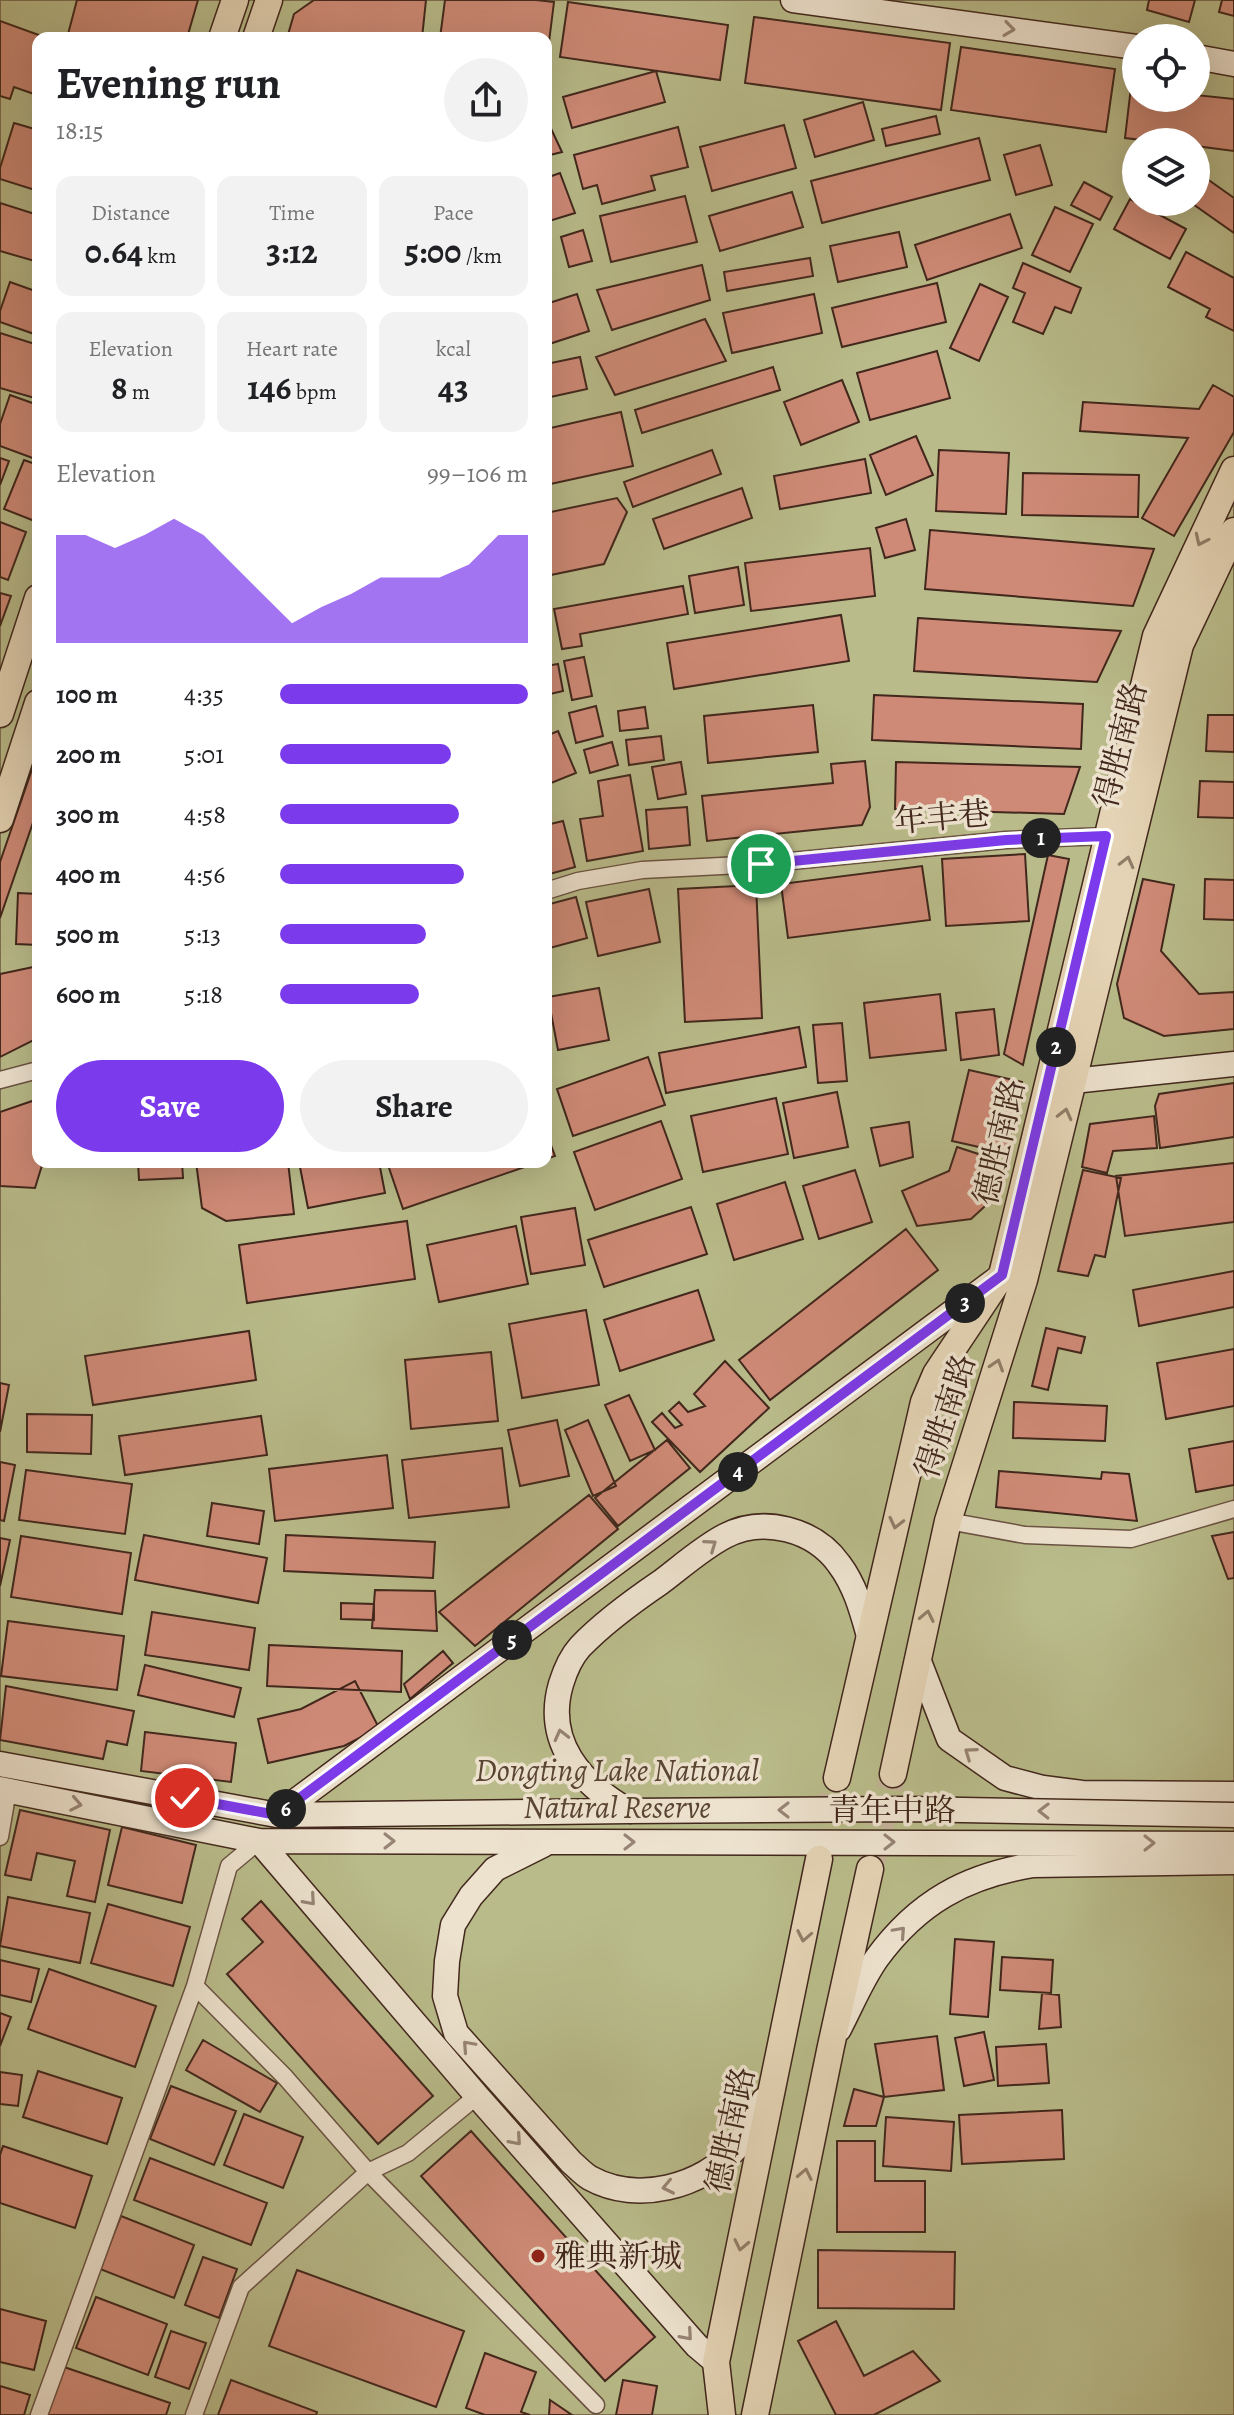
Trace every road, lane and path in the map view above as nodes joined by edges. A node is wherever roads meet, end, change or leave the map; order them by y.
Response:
1 (235, 0) edge
2 (269, 0) edge
3 (793, 0) edge
4 (224, 32) edge
5 (258, 32) edge
6 (1122, 45) edge
7 (1210, 60) edge
8 (1234, 64) edge
9 (1234, 470) edge
10 (1234, 531) edge
11 (32, 616) edge
12 (0, 714) edge
13 (32, 721) edge
14 (0, 819) edge
15 (1106, 836) junction
16 (552, 889) edge
17 (1234, 1064) edge
18 (32, 1072) edge
19 (0, 1080) edge
20 (1073, 1081) junction
21 (1002, 1275) junction
22 (1234, 1509) edge
23 (948, 1521) junction
24 (869, 1636) junction
25 (918, 1659) junction
26 (0, 1764) edge
27 (893, 1774) tunnel mouth
28 (837, 1778) tunnel mouth
29 (4, 1789) edge
30 (1234, 1794) edge
31 (629, 1811) junction
32 (277, 1815) junction
33 (1234, 1815) edge
34 (0, 1837) edge
35 (259, 1841) junction
36 (551, 1841) junction
37 (1234, 1844) edge
38 (819, 1859) tunnel mouth
39 (1234, 1862) edge
40 (870, 1869) tunnel mouth
41 (195, 1986) junction
42 (831, 2046) junction
43 (776, 2077) junction
44 (477, 2096) junction
45 (368, 2172) junction
46 (716, 2362) junction
47 (596, 2405) dead end
48 (39, 2415) edge
49 (194, 2415) edge
50 (722, 2415) edge
51 (755, 2415) edge

1 - 4 main road
2 - 5 main road
3 -> 6 main road
7 - 8 main road
9 -> 15 main road, 德胜南路
20 -> 10 main road, 得胜南路
11 - 12 main road
13 - 14 main road
15 - 16 street, 年丰巷
15 - 21 main road, 德胜南路
17 - 20 main road
18 - 19 street
23 -> 20 main road, 得胜南路
21 -> 24 main road, 德胜南路
21 - 32 main road
22 - 23 street
25 -> 23 main road, 得胜南路
24 - 28 main road, 德胜南路
31 -> 24 main road
25 - 27 main road, 得胜南路
30 -> 25 main road
26 - 32 main road, 青年中路
29 - 34 street
29 -> 35 main road, 青年中路
31 - 32 main road, 青年中路
33 -> 31 main road, 青年中路, bridge
35 -> 36 main road, 青年中路
35 - 41 street
35 -> 44 main road
36 -> 37 main road, 青年中路
43 -> 36 main road
38 -> 43 main road, 德胜南路
42 -> 39 main road
40 - 42 main road
41 - 45 street
41 - 48 street
51 -> 42 main road
43 -> 46 main road, 德胜南路
44 - 45 street
44 -> 46 main road
45 - 47 street
45 - 49 street
46 - 50 main road, 德胜南路

